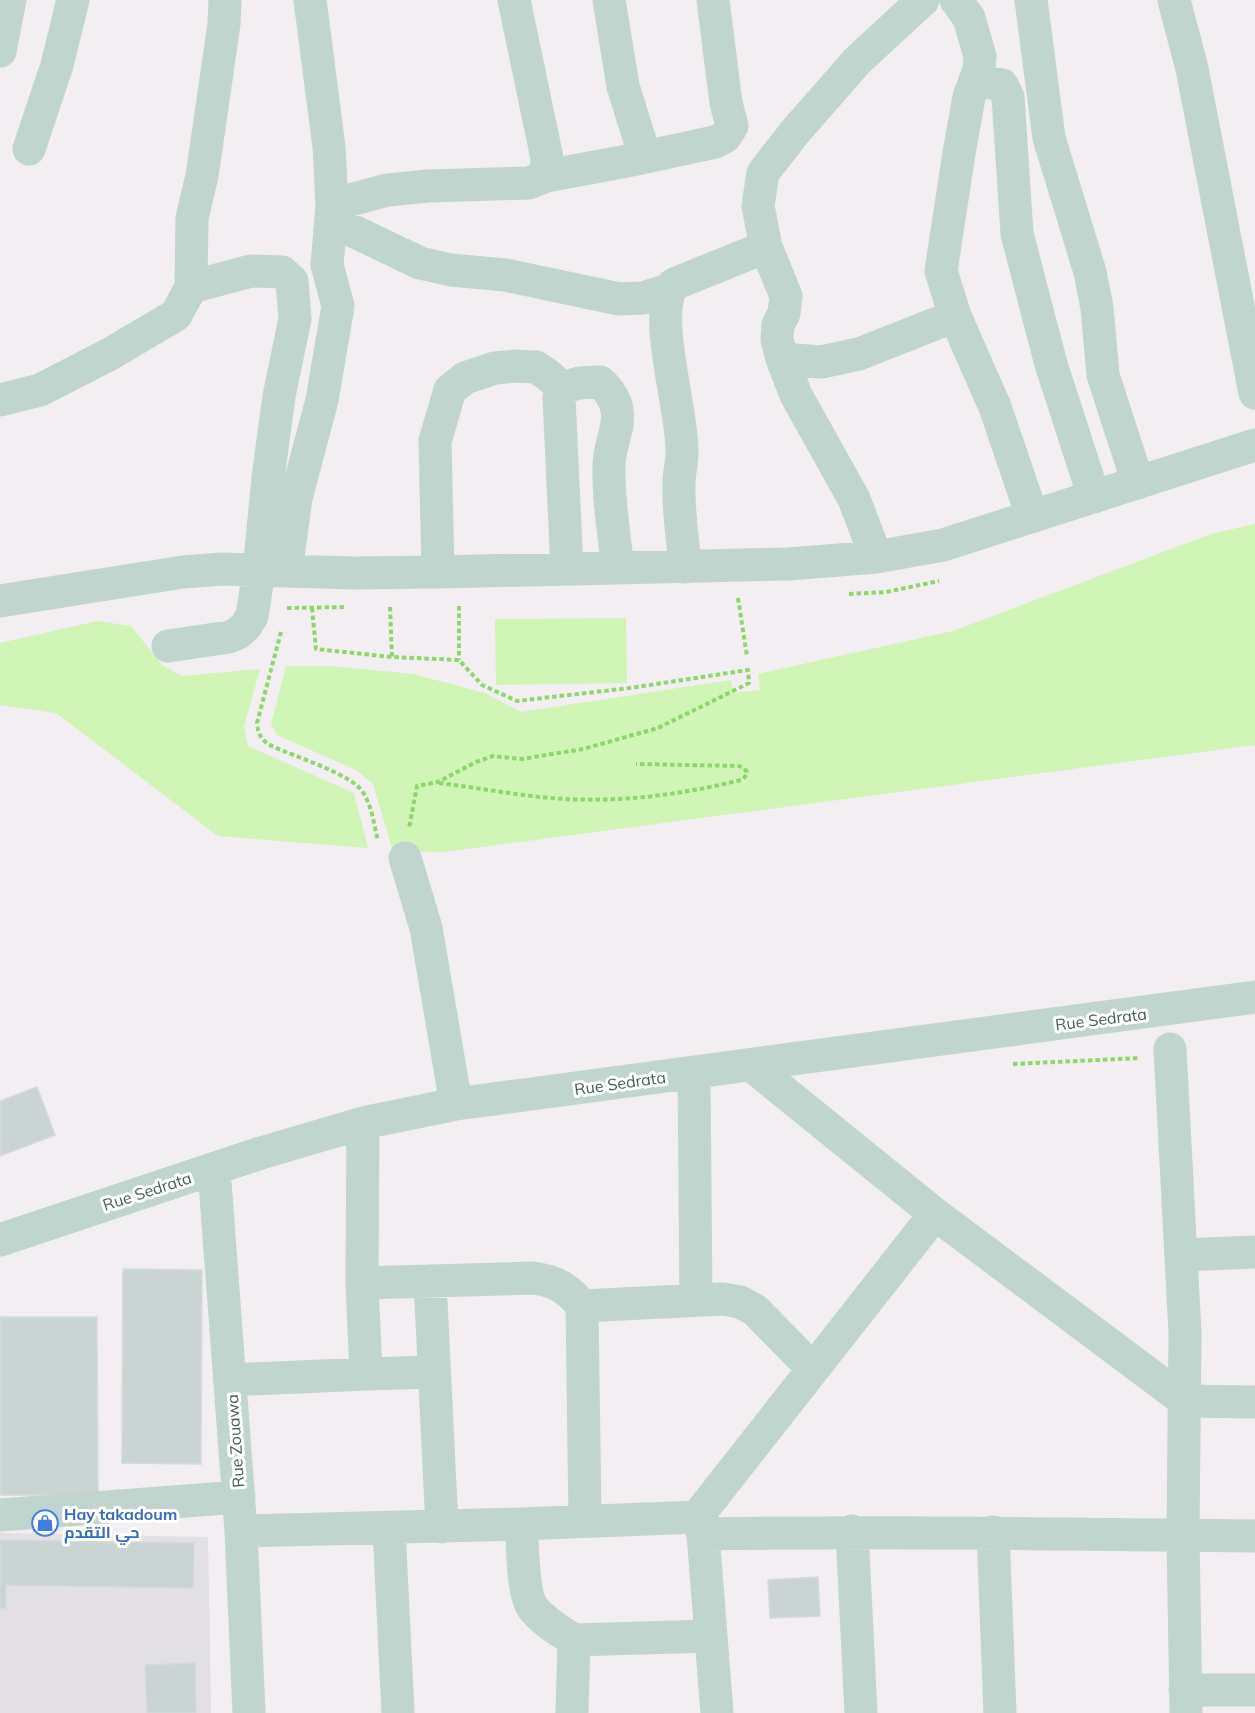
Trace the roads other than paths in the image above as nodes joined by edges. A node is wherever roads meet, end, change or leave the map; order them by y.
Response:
1 (10, 0) edge
2 (72, 0) edge
3 (225, 0) edge
4 (310, 0) edge
5 (514, 0) edge
6 (609, 0) edge
7 (713, 0) edge
8 (922, 0) edge
9 (956, 0) edge
10 (1031, 0) edge
11 (1174, 0) edge
12 (0, 51) edge
13 (975, 80) junction
14 (29, 149) dead end
15 (645, 158) junction
16 (546, 176) junction
17 (332, 213) junction
18 (766, 247) junction
19 (191, 287) junction
20 (668, 290) junction
21 (955, 316) junction
22 (782, 359) junction
23 (562, 388) junction
24 (1255, 393) edge
25 (0, 400) edge
26 (1255, 446) edge
27 (1138, 483) junction
28 (1094, 497) junction
29 (1032, 516) junction
30 (876, 557) junction
31 (685, 567) junction
32 (618, 568) junction
33 (567, 569) junction
34 (272, 571) junction
35 (438, 572) junction
36 (0, 601) edge
37 (168, 646) dead end
38 (392, 850) road end
39 (1255, 998) edge
40 (1171, 1053) road end
41 (751, 1065) junction
42 (694, 1072) junction
43 (456, 1104) junction
44 (363, 1123) junction
45 (214, 1169) junction
46 (935, 1214) junction
47 (0, 1240) edge
48 (1255, 1252) edge
49 (1181, 1255) junction
50 (430, 1281) junction
51 (362, 1283) junction
52 (696, 1300) junction
53 (582, 1306) junction
54 (813, 1369) junction
55 (434, 1372) junction
56 (366, 1374) junction
57 (230, 1380) junction
58 (1185, 1401) junction
59 (1255, 1401) edge
60 (239, 1497) junction
61 (0, 1515) edge
62 (585, 1520) junction
63 (521, 1524) junction
64 (700, 1525) junction
65 (442, 1527) junction
66 (389, 1528) junction
67 (241, 1531) junction
68 (852, 1531) junction
69 (993, 1532) junction
70 (1183, 1536) junction
71 (1255, 1536) edge
72 (710, 1636) junction
73 (574, 1640) junction
74 (1255, 1690) edge
75 (1185, 1702) edge
76 (249, 1713) edge
77 (398, 1713) edge
78 (572, 1713) edge
79 (717, 1713) edge
80 (861, 1713) edge
81 (1000, 1713) edge

1 - 12 street
2 - 14 street
3 - 19 street
4 - 17 street
5 - 16 street
6 - 15 street
7 - 15 street
8 - 18 street
9 - 13 street
10 - 27 street
11 - 24 street
13 - 21 street
13 - 28 street
15 - 16 street
16 - 17 street
17 - 20 street
17 - 34 street
18 - 20 street
18 - 22 street
19 - 25 street
19 - 34 street
20 - 31 street
21 - 22 street
21 - 29 street
22 - 30 street
23 - 32 street
23 - 33 street
23 - 35 street
26 - 27 street
27 - 28 street
28 - 29 street
29 - 30 street
30 - 31 street
31 - 32 street
32 - 33 street
33 - 35 street
34 - 35 street
34 - 36 street
34 - 37 street
38 - 43 street
39 - 41 street, Rue Sedrata
40 - 49 street
41 - 42 street, Rue Sedrata
41 - 46 street
42 - 43 street, Rue Sedrata
42 - 52 street
43 - 44 street, Rue Sedrata
44 - 45 street, Rue Sedrata
44 - 51 street
45 - 47 street, Rue Sedrata
45 - 57 street, Rue Zouawa
46 - 54 street
46 - 58 street
48 - 49 street
49 - 58 street
50 - 51 street
50 - 53 street
50 - 55 street
51 - 56 street
52 - 53 street
52 - 54 street
53 - 62 street
54 - 64 street
55 - 56 street
55 - 65 street
56 - 57 street
57 - 60 street, Rue Zouawa
58 - 59 street
58 - 70 street
60 - 61 street
60 - 67 street, Rue Zouawa
62 - 63 street
62 - 64 street
63 - 65 street
63 - 73 street
64 - 68 street
64 - 72 street
65 - 66 street
66 - 67 street
66 - 77 street
67 - 76 street, Rue Zouawa
68 - 69 street
68 - 80 street
69 - 70 street
69 - 81 street
70 - 71 street
70 - 75 street
72 - 73 street
72 - 79 street
73 - 78 street
74 - 75 street

